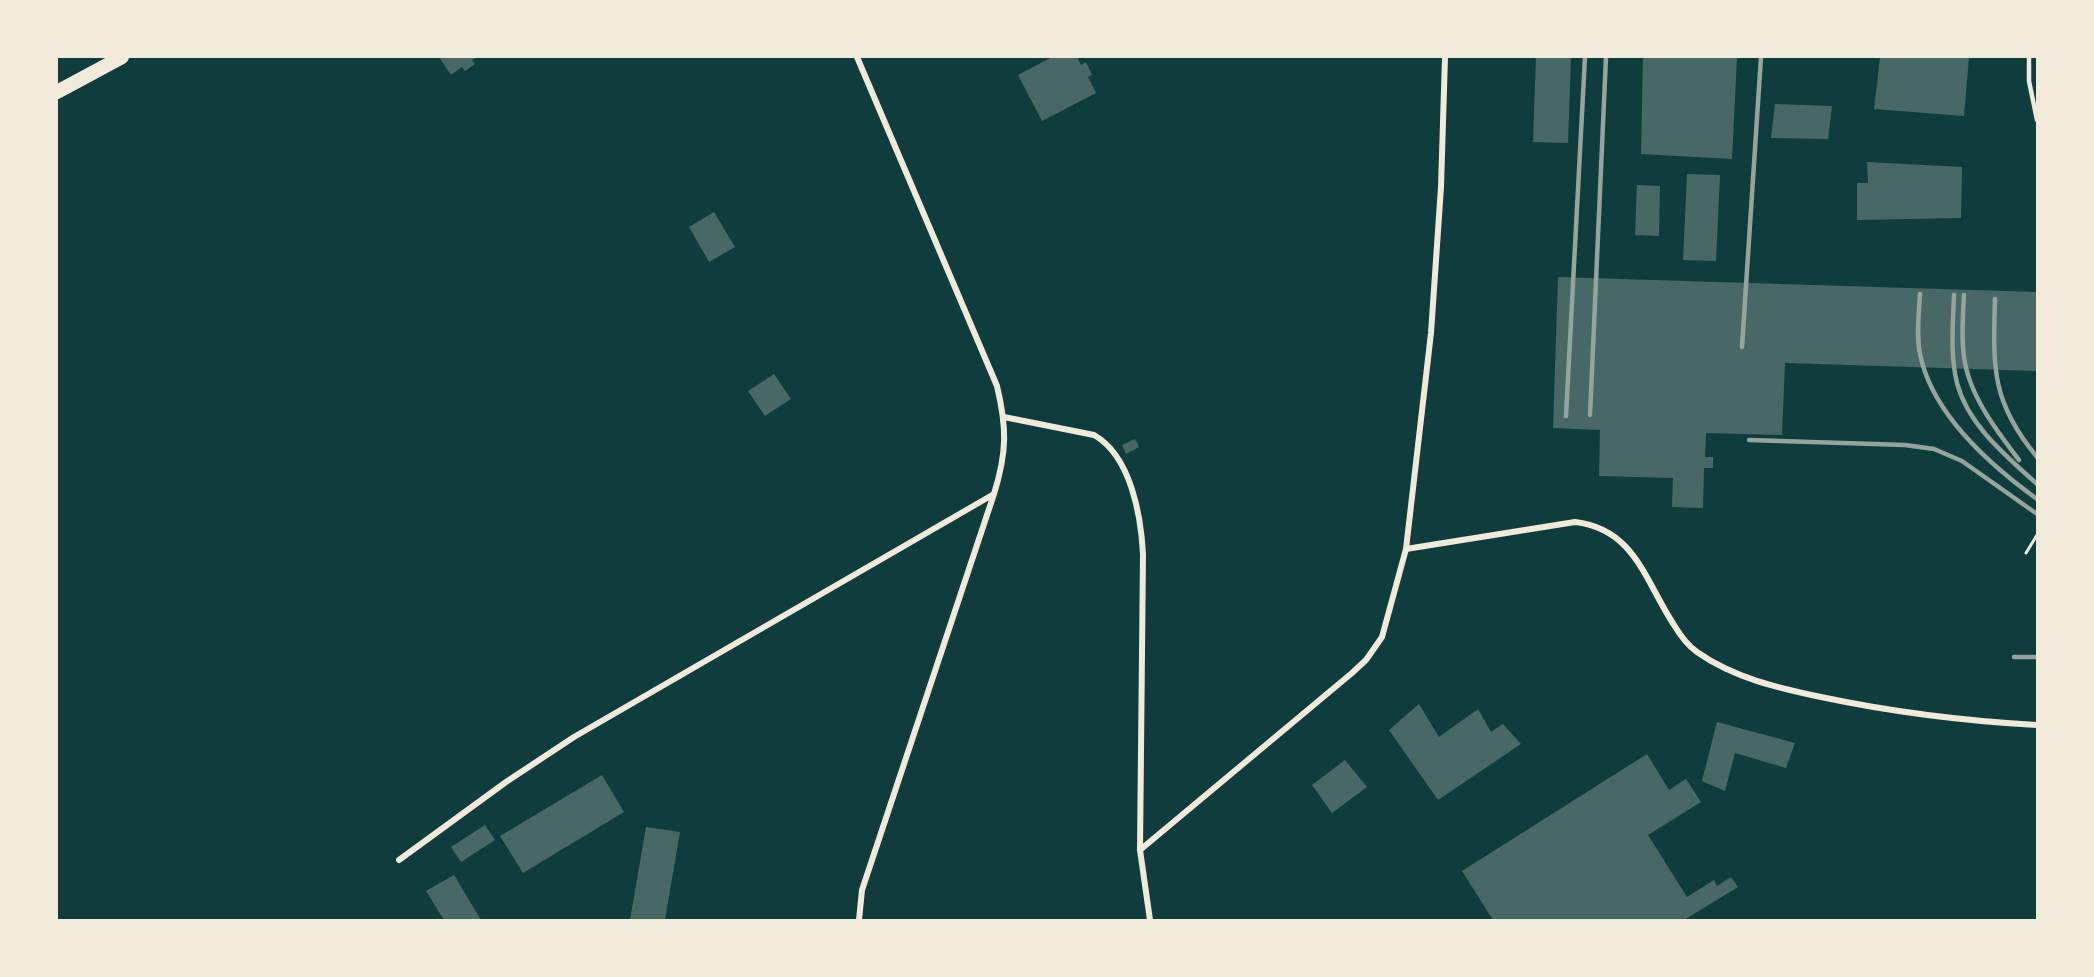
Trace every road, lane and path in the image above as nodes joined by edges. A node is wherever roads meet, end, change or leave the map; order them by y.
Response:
1 (122, 57) edge
2 (857, 57) edge
3 (1445, 57) edge
4 (2029, 57) edge
5 (57, 92) edge
6 (2037, 120) edge
7 (1004, 417) junction
8 (994, 494) junction
9 (2037, 535) edge
10 (1406, 549) junction
11 (2026, 553) dead end
12 (2037, 725) edge
13 (1140, 850) junction
14 (399, 860) dead end
15 (859, 920) edge
16 (1150, 920) edge

1 - 5 main road
2 - 7 street
3 - 10 street
4 - 6 lane
7 - 8 street
7 - 13 street
8 - 14 street
8 - 15 street
9 - 11 path
10 - 12 street
10 - 13 street
13 - 16 street

